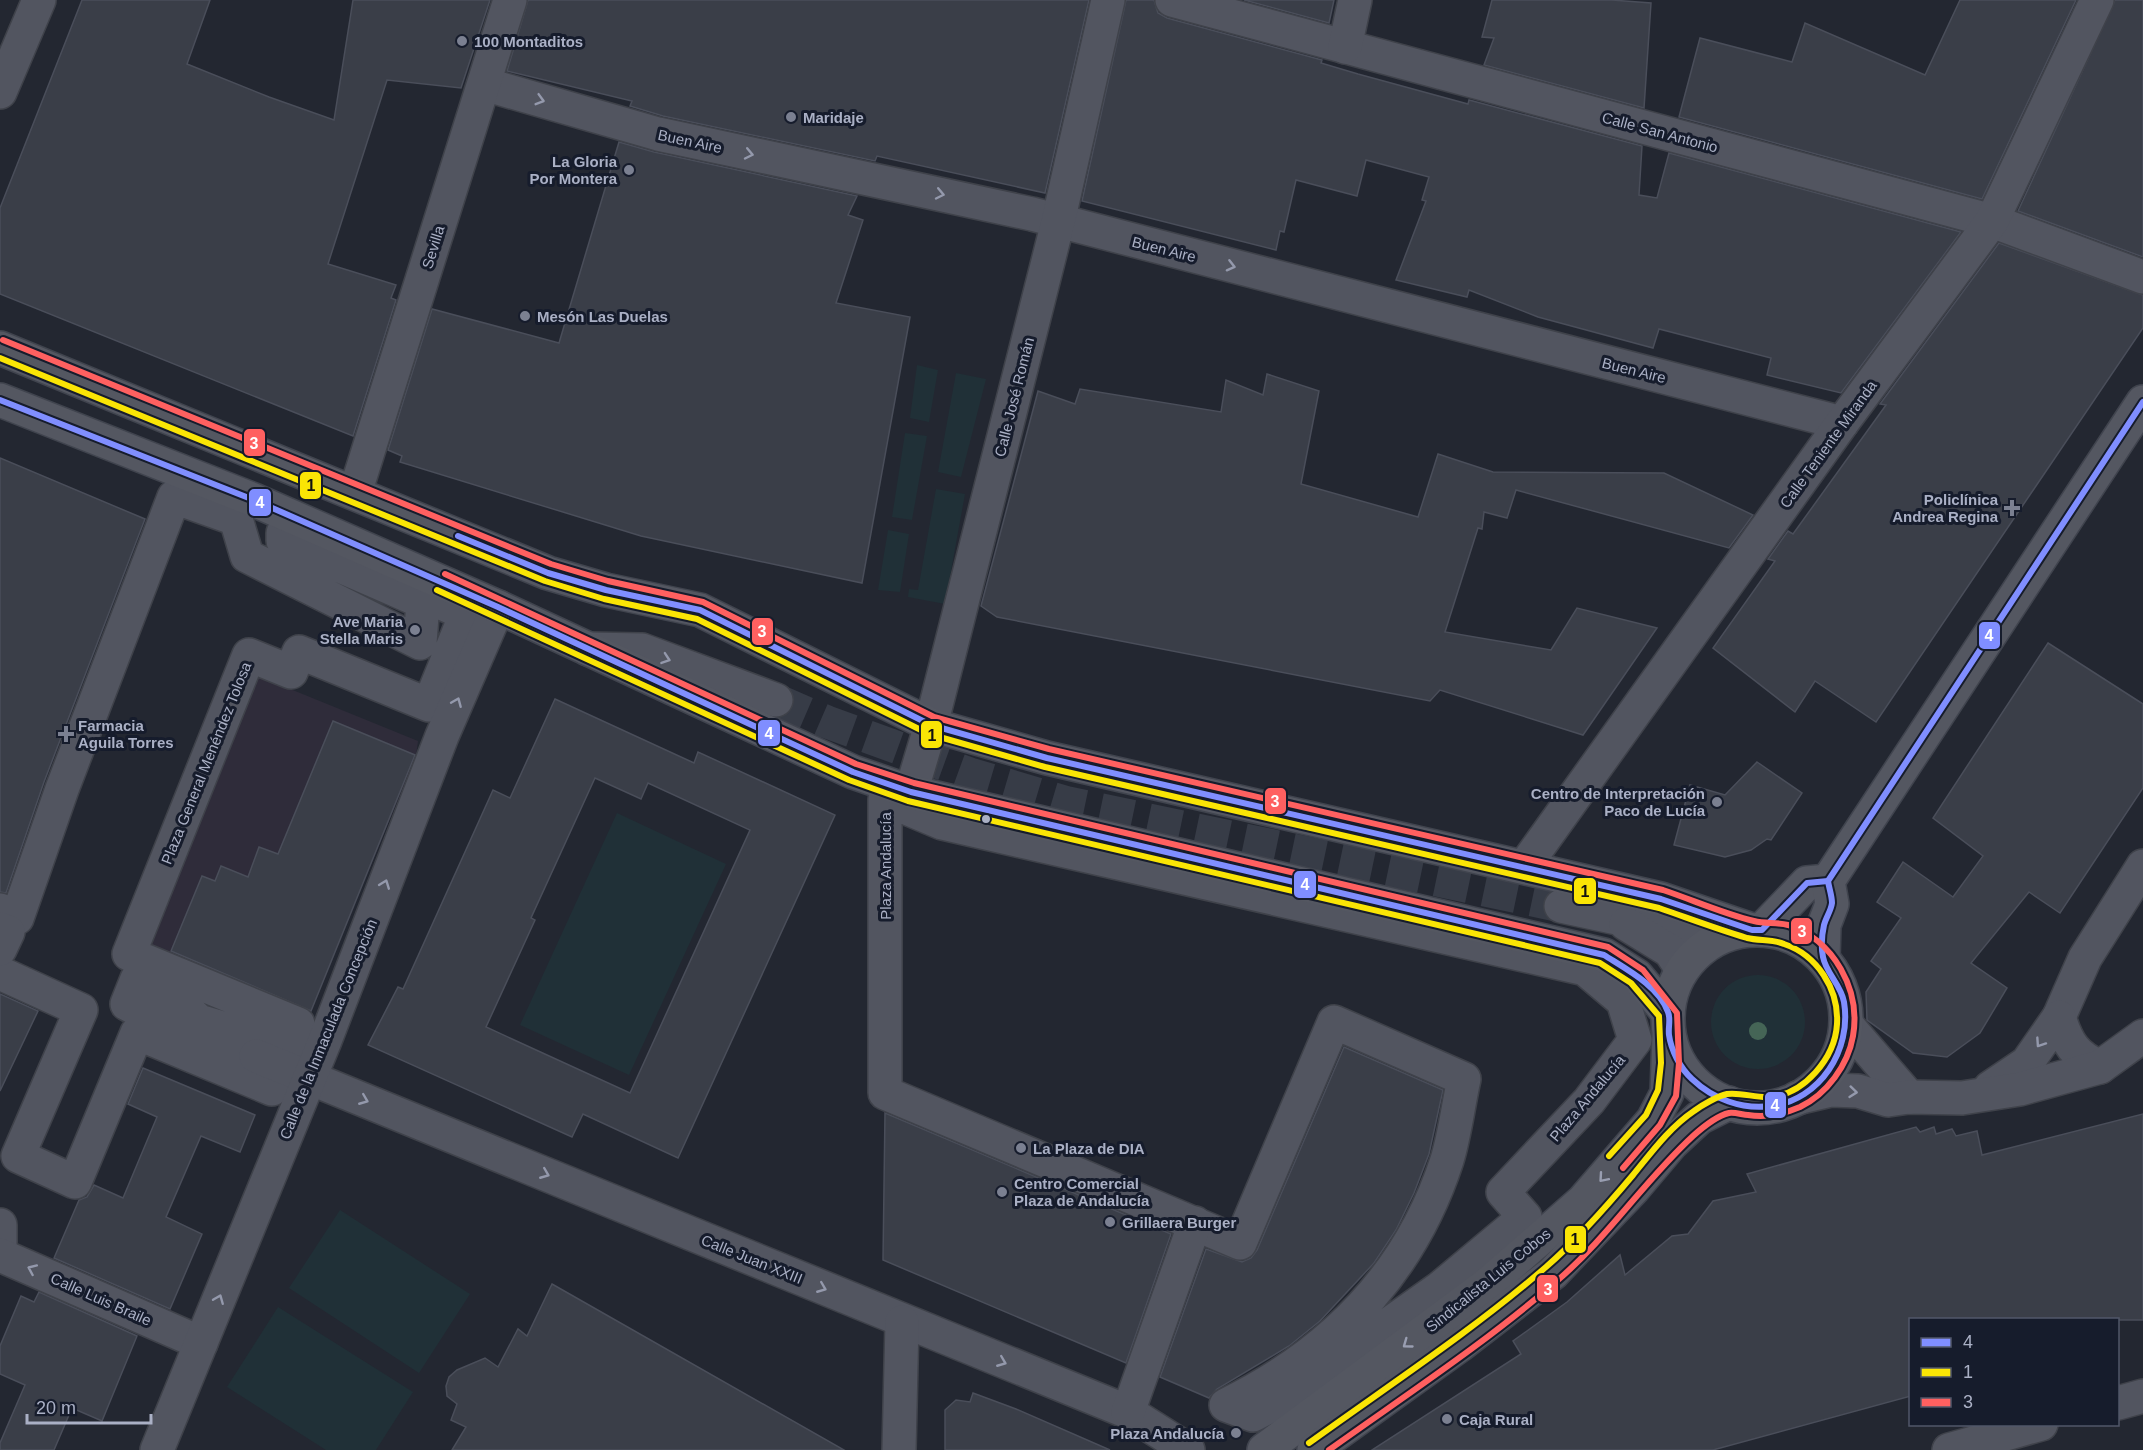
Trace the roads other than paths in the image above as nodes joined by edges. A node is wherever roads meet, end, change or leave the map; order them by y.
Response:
1 (39, 0) edge
2 (510, 0) edge
3 (1108, 0) edge
4 (1172, 0) edge
5 (1355, 0) edge
6 (2097, 0) edge
7 (1344, 47) junction
8 (484, 84) junction
9 (0, 92) edge
10 (1992, 220) junction
11 (1058, 222) junction
12 (2143, 277) edge
13 (0, 348) edge
14 (0, 400) edge
15 (2143, 402) edge
16 (1842, 423) junction
17 (355, 494) junction
18 (254, 500) junction
19 (343, 589) dead end
20 (498, 607) junction
21 (588, 649) junction
22 (776, 700) tunnel mouth
23 (931, 725) junction
24 (911, 792) junction
25 (2143, 866) edge
26 (1524, 867) junction
27 (1828, 881) junction
28 (1561, 906) tunnel mouth
29 (0, 910) edge
30 (1617, 918) junction
31 (1751, 930) junction
32 (0, 948) edge
33 (1823, 959) junction
34 (1682, 969) junction
35 (131, 993) junction
36 (2059, 1017) junction
37 (1846, 1024) junction
38 (1669, 1025) junction
39 (2143, 1036) edge
40 (2100, 1067) junction
41 (310, 1078) junction
42 (1976, 1096) junction
43 (1909, 1097) junction
44 (1797, 1098) junction
45 (1729, 1103) junction
46 (1195, 1224) junction
47 (0, 1225) edge
48 (0, 1253) edge
49 (902, 1322) junction
50 (201, 1343) junction
51 (2143, 1396) edge
52 (2119, 1403) edge
53 (1128, 1412) junction
54 (2037, 1426) edge
55 (157, 1450) edge
56 (899, 1450) edge
57 (1188, 1450) edge
58 (1264, 1450) edge
59 (1314, 1450) edge
60 (1949, 1450) edge

1 - 9 street
2 - 8 street, Sevilla
3 - 11 street, Calle José Román
4 - 7 street, Calle San Antonio
5 - 7 street
6 - 10 street, Calle Teniente Miranda
7 - 10 street, Calle San Antonio
8 -> 11 street, Buen Aire
8 - 17 street, Sevilla
10 - 12 street, Calle San Antonio
10 - 16 street, Calle Teniente Miranda
11 -> 16 street, Buen Aire
11 - 23 street, Calle José Román
13 - 17 main road
14 - 18 main road
15 - 27 main road
16 - 26 street, Calle Teniente Miranda
17 - 23 main road
18 - 19 street
18 - 20 main road
20 - 21 main road
41 -> 20 street, Calle de la Inmaculada Concepción
21 -> 22 street
21 - 24 main road
23 - 24 street, Calle José Román
23 - 26 main road
24 - 38 main road
25 - 36 street
26 - 31 main road
27 - 31 main road
27 - 33 main road
28 - 30 street
29 - 35 street, Plaza General Menéndez Tolosa
30 - 31 street
30 - 34 street
31 - 33 main road
31 - 34 main road
32 - 35 street
33 - 37 main road
34 - 38 main road
35 - 41 street, Calle Juan XXIII
36 - 40 street
36 -> 42 street
37 - 43 street
37 - 44 main road
38 - 45 main road
38 -> 58 main road, Sindicalista Luis Cobos
39 - 40 street
40 - 42 street
41 -> 49 street, Calle Juan XXIII
50 -> 41 street, Calle de la Inmaculada Concepción
42 - 43 street
44 -> 43 street
44 - 45 main road
45 - 59 main road
46 - 46 street, Plaza Andalucía
46 - 53 street
47 - 48 street, Calle Luis Braile
50 -> 48 street, Calle Luis Braile
49 -> 53 street, Calle Juan XXIII
49 - 56 street
50 - 55 street, Calle de la Inmaculada Concepción
51 - 52 street
53 - 57 street, Calle Juan XXIII
54 - 60 street

